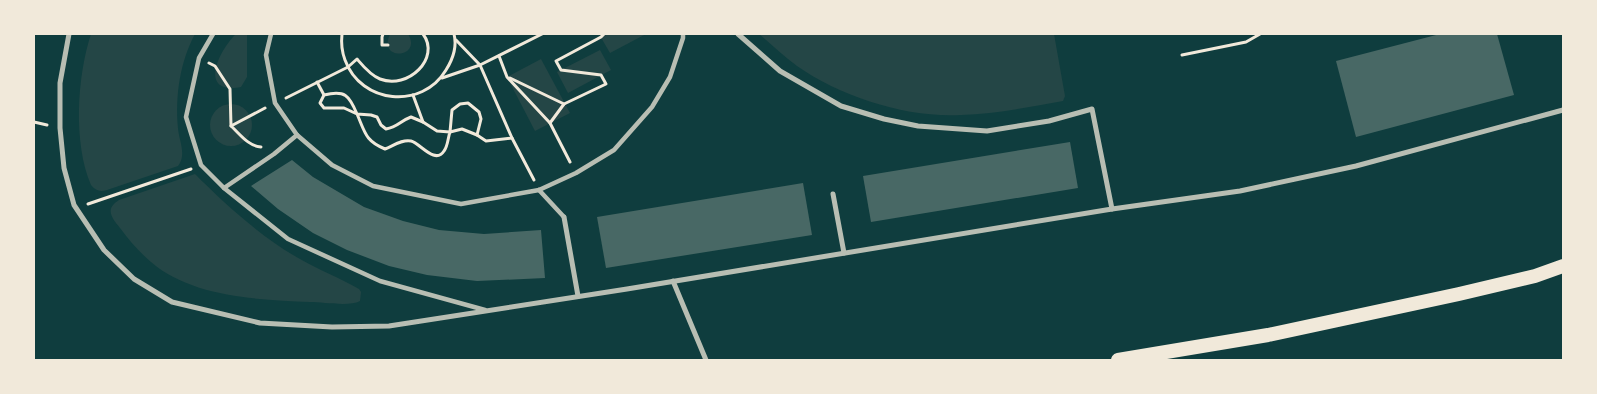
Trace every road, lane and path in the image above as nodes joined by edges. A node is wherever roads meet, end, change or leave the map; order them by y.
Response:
1 (69, 34) edge
2 (213, 34) edge
3 (271, 34) edge
4 (342, 34) edge
5 (383, 34) edge
6 (423, 34) edge
7 (454, 34) edge
8 (542, 34) edge
9 (604, 34) edge
10 (683, 34) edge
11 (738, 34) edge
12 (1260, 34) edge
13 (456, 40) junction
14 (388, 45) dead end
15 (1182, 54) dead end
16 (499, 56) junction
17 (480, 65) junction
18 (215, 66) dead end
19 (348, 67) junction
20 (507, 77) junction
21 (441, 78) junction
22 (317, 82) junction
23 (324, 95) junction
24 (413, 95) junction
25 (275, 103) junction
26 (564, 104) junction
27 (1563, 110) edge
28 (356, 114) junction
29 (423, 122) junction
30 (550, 123) junction
31 (231, 126) junction
32 (450, 132) junction
33 (477, 135) junction
34 (297, 136) junction
35 (512, 138) junction
36 (274, 154) junction
37 (201, 165) junction
38 (576, 173) junction
39 (224, 188) junction
40 (539, 190) junction
41 (833, 194) dead end
42 (76, 208) junction
43 (1112, 209) junction
44 (564, 217) joint
45 (844, 252) junction
46 (1563, 266) edge
47 (672, 281) junction
48 (578, 296) junction
49 (489, 311) junction
50 (706, 360) edge
51 (1118, 360) edge

1 - 42 street
2 - 37 street
3 - 25 street
4 - 19 path
5 - 14 path
6 - 19 path
7 - 13 path
8 - 16 path
9 - 26 path
10 - 38 street
11 - 43 street
12 - 15 path
13 - 17 path
13 - 21 path
16 - 17 path
16 - 20 path
17 - 21 path
17 - 35 path
18 - 31 path
19 - 22 path
19 - 24 path
20 - 26 path
20 - 30 path
21 - 24 path
22 - 23 path
22 - 25 path
23 - 28 path
23 - 28 path
24 - 29 path
25 - 31 path
25 - 34 street
26 - 30 path
27 - 43 street
28 - 29 path
28 - 32 path
29 - 32 path
30 - 38 path
31 - 36 path
32 - 33 path
32 - 33 path
33 - 35 path
34 - 36 street
34 - 40 street
35 - 40 path
36 - 39 street
37 - 39 street
37 - 42 path
38 - 40 street
39 - 49 street
40 - 44 street
41 - 45 street
42 - 49 street
43 - 45 street
44 - 48 street
45 - 47 street
46 - 51 highway
47 - 48 street
47 - 50 street
48 - 49 street

